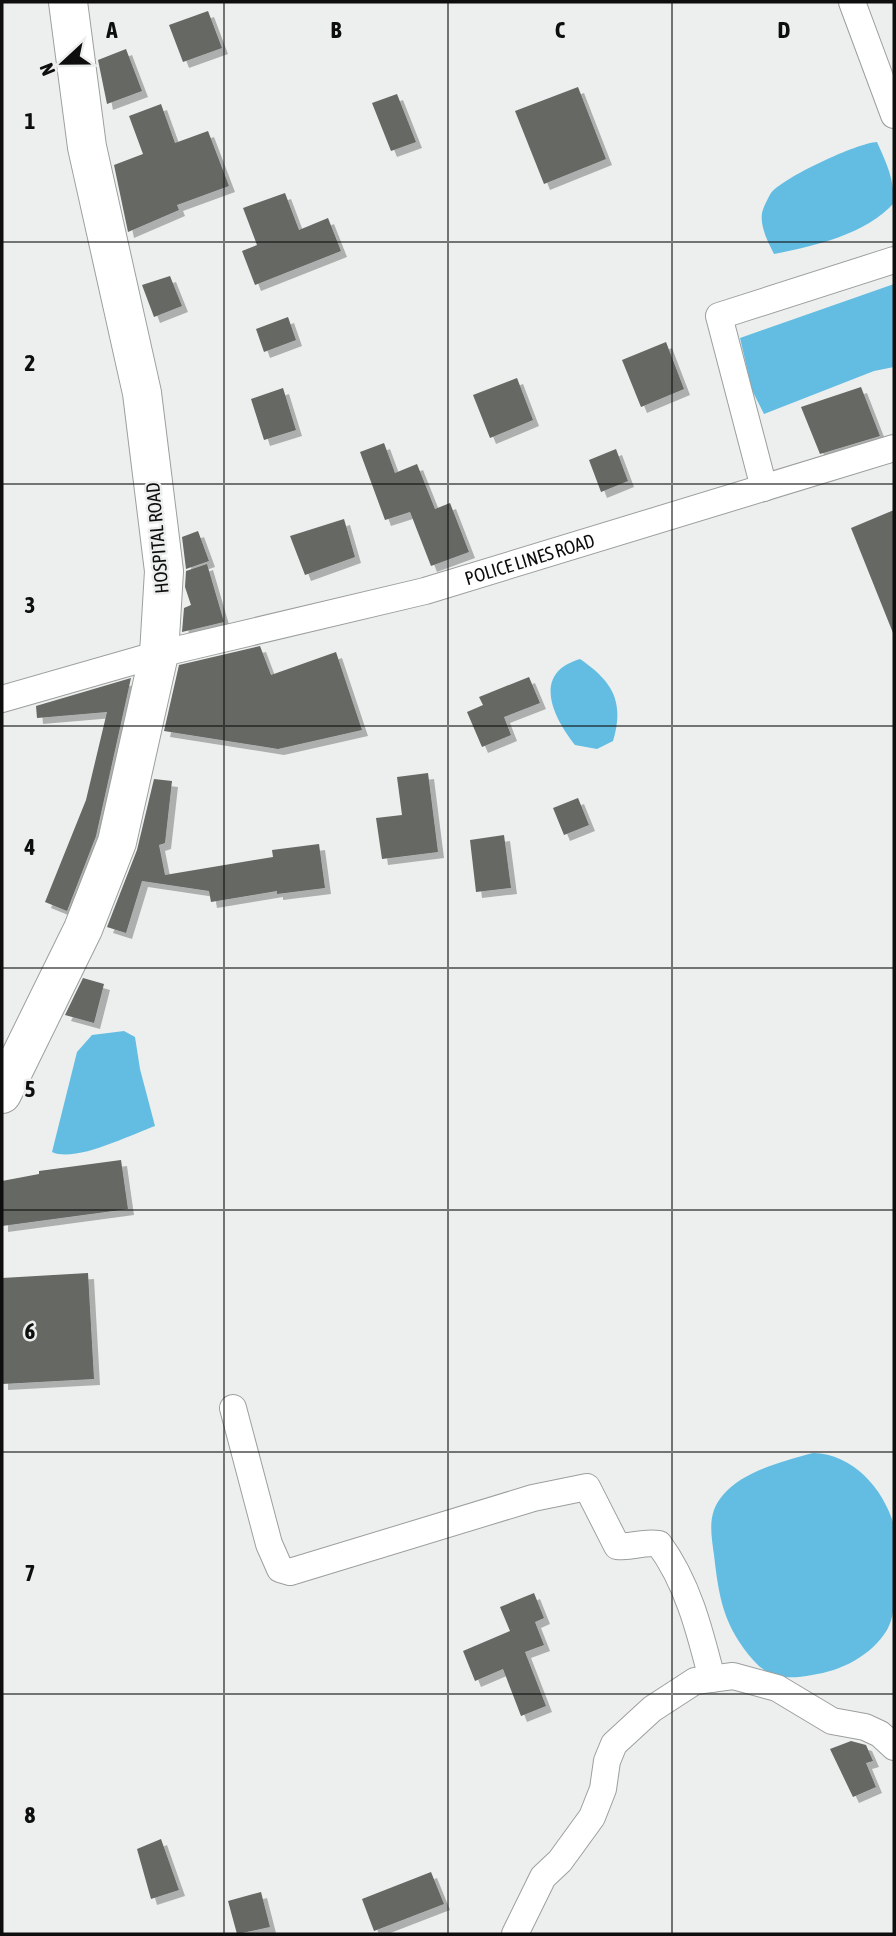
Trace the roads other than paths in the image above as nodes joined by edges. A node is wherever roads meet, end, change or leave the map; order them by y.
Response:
1 (68, 2) edge
2 (852, 2) edge
3 (894, 115) edge
4 (894, 260) edge
5 (894, 448) edge
6 (764, 488) junction
7 (159, 654) junction
8 (2, 699) edge
9 (2, 1094) edge
10 (233, 1408) dead end
11 (712, 1679) junction
12 (894, 1748) edge
13 (515, 1934) edge

1 - 7 street, HOSPITAL ROAD
2 - 3 street
4 - 6 street
5 - 6 street, POLICE LINES ROAD
6 - 7 street, POLICE LINES ROAD
7 - 8 street, POLICE LINES ROAD
7 - 9 street, HOSPITAL ROAD
10 - 11 street
11 - 12 street
11 - 13 street

